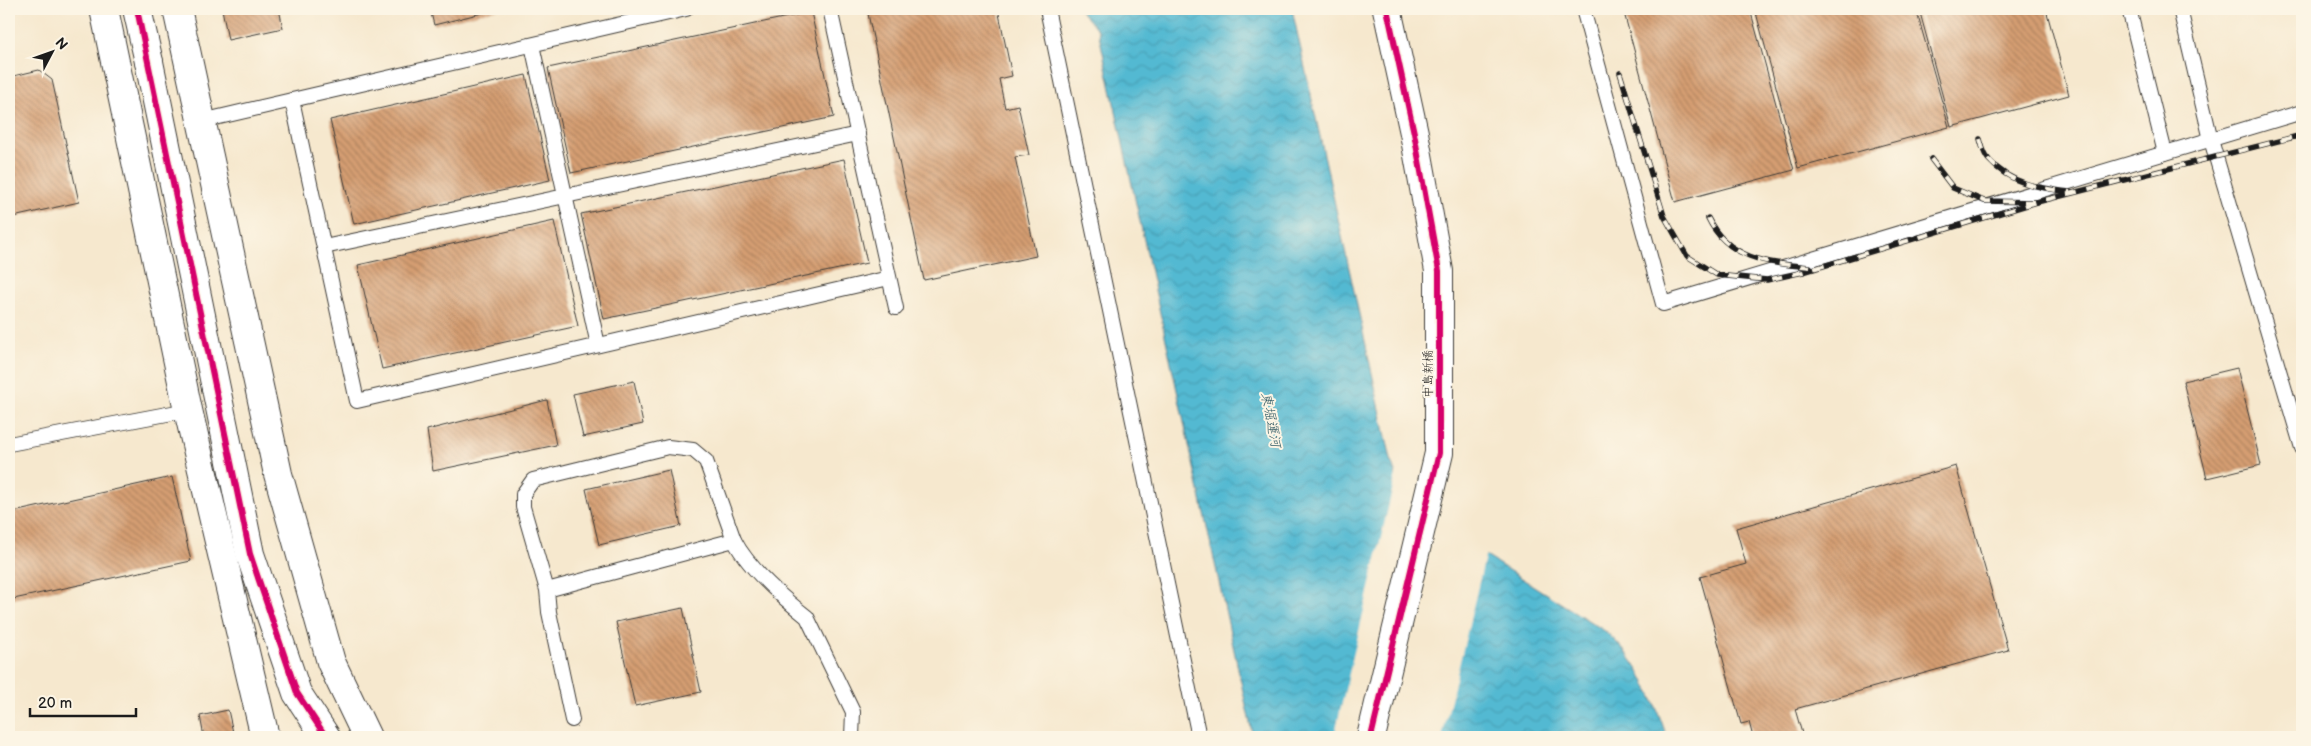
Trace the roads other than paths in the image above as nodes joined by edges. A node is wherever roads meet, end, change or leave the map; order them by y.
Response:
1 (104, 9) edge
2 (137, 9) edge
3 (177, 9) edge
4 (686, 9) edge
5 (830, 9) edge
6 (1047, 9) edge
7 (1388, 9) edge
8 (1583, 9) edge
9 (2129, 9) edge
10 (2180, 9) edge
11 (532, 45) junction
12 (292, 100) junction
13 (2302, 112) edge
14 (202, 120) junction
15 (858, 134) junction
16 (2211, 140) junction
17 (2165, 153) junction
18 (564, 196) junction
19 (324, 247) junction
20 (889, 278) junction
21 (896, 308) dead end
22 (598, 345) junction
23 (188, 410) junction
24 (9, 444) edge
25 (2302, 448) edge
26 (734, 540) junction
27 (547, 590) junction
28 (572, 720) dead end
29 (365, 736) edge
30 (265, 737) edge
31 (326, 737) edge
32 (852, 737) edge
33 (1199, 737) edge
34 (1371, 737) edge

1 - 23 street
2 - 31 street
3 - 14 street
4 - 11 lane
5 - 15 lane
6 - 33 lane
7 - 34 street, 中島新橋
8 - 17 lane
9 - 17 lane
10 - 16 lane
11 - 12 lane
11 - 18 lane
12 - 14 lane
12 - 19 lane
13 - 16 lane
14 - 29 street
15 - 18 lane
15 - 20 lane
16 - 17 lane
16 - 25 lane
18 - 19 lane
18 - 22 lane
19 - 22 lane
20 - 21 lane
20 - 22 lane
23 - 24 lane
23 - 30 street
26 - 27 lane
26 - 27 lane
26 - 32 lane
27 - 28 lane

